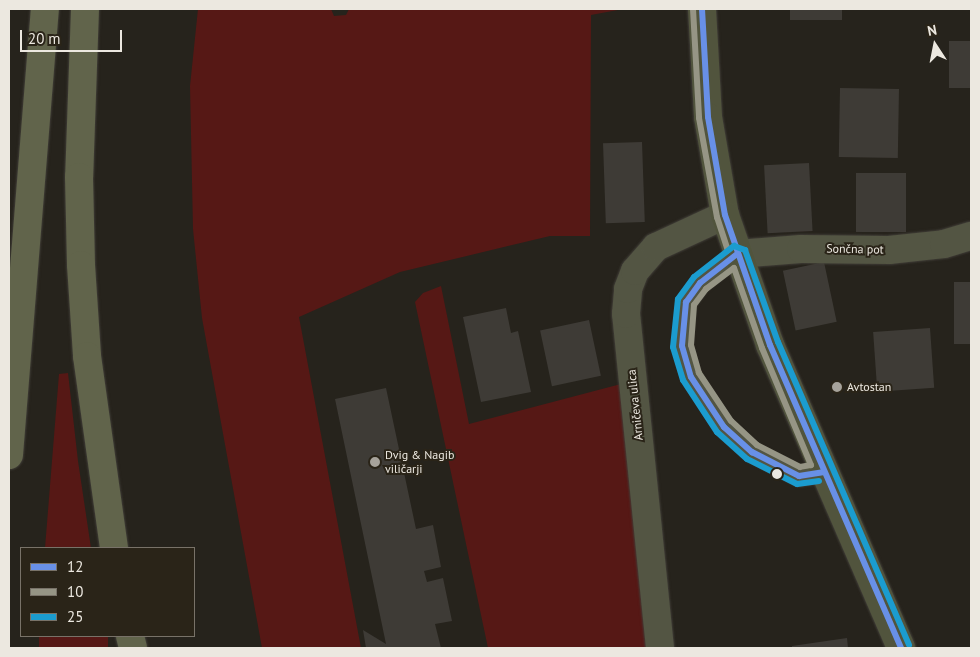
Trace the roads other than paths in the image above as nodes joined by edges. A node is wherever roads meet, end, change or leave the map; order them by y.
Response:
1 (45, 9) edge
2 (85, 9) edge
3 (702, 9) edge
4 (725, 216) junction
5 (971, 236) edge
6 (738, 254) junction
7 (9, 455) edge
8 (823, 472) junction
9 (114, 547) edge
10 (660, 648) edge
11 (901, 648) edge

1 - 7 highway
2 - 9 highway
3 - 4 main road
4 - 6 main road
4 - 10 street, Arničeva ulica
5 - 6 street, Sončna pot
6 - 8 main road
6 - 8 lane
8 - 11 main road

